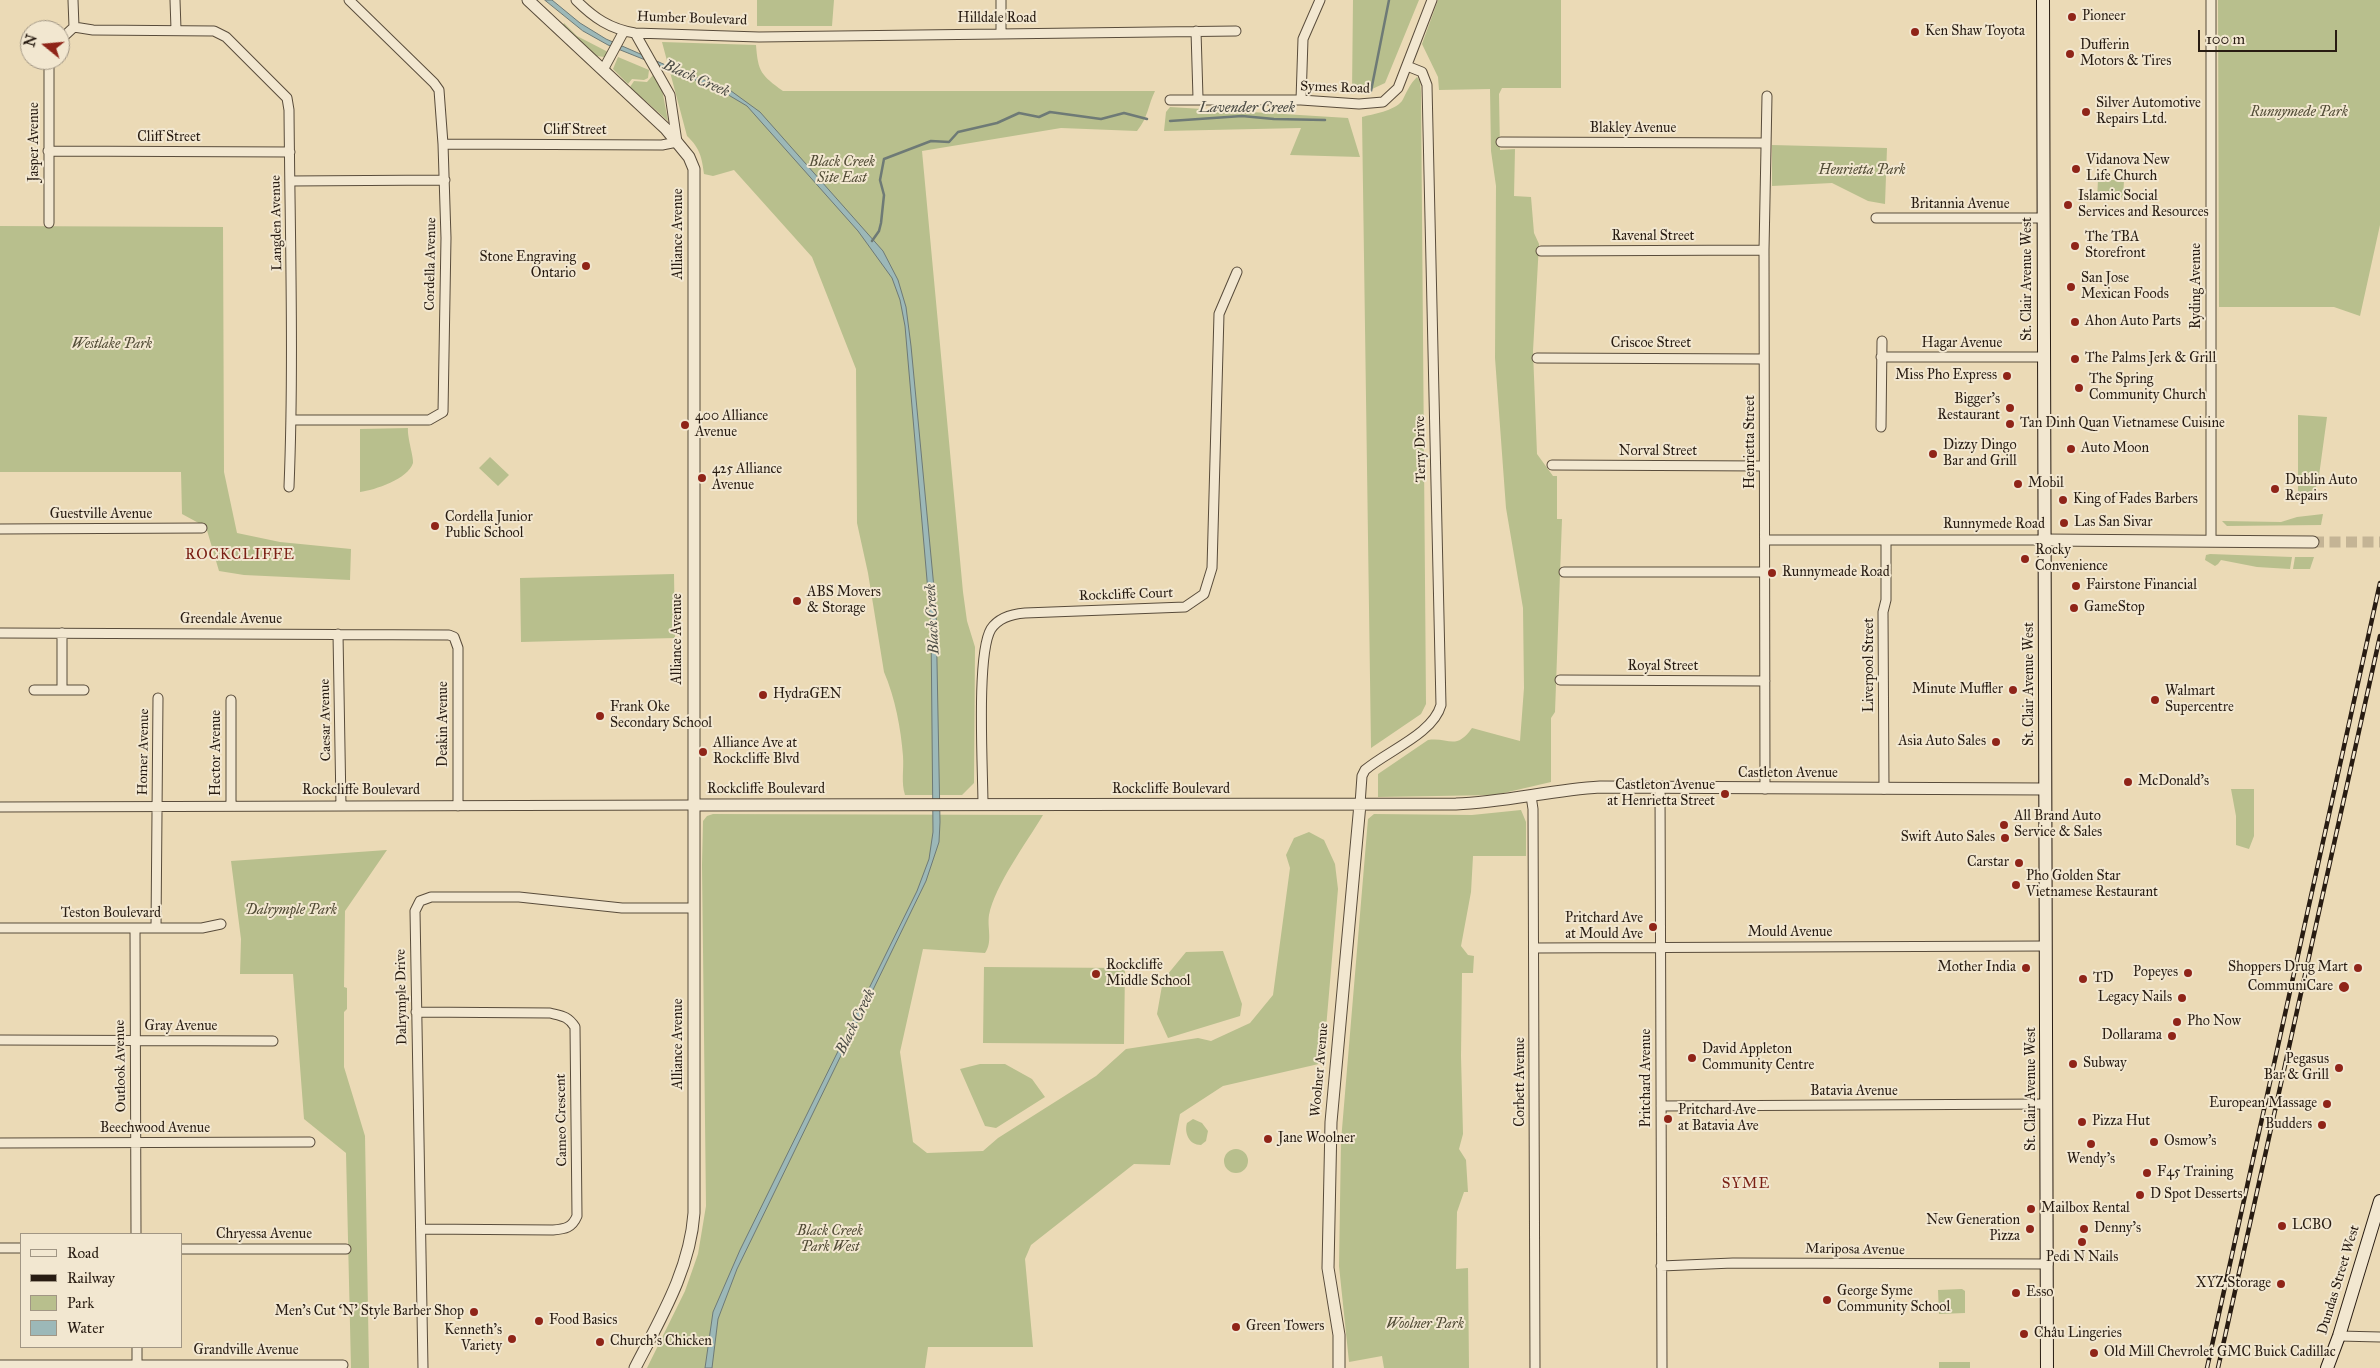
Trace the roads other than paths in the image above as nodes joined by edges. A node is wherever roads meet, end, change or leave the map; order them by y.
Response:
1 (73, 0) edge
2 (175, 0) edge
3 (349, 0) edge
4 (528, 0) edge
5 (576, 0) edge
6 (1000, 0) edge
7 (1320, 0) edge
8 (1432, 0) edge
9 (2043, 0) edge
10 (2211, 0) edge
11 (74, 27) junction
12 (176, 29) junction
13 (70, 31) edge
14 (1196, 31) junction
15 (1236, 31) dead end
16 (1001, 32) junction
17 (635, 33) junction
18 (622, 36) junction
19 (759, 37) joint
20 (1407, 66) junction
21 (49, 70) edge
22 (603, 70) junction
23 (1767, 96) dead end
24 (1198, 98) junction
25 (1170, 100) dead end
26 (1301, 100) junction
27 (677, 142) junction
28 (1501, 142) dead end
29 (1766, 143) junction
30 (443, 144) junction
31 (48, 151) junction
32 (290, 152) junction
33 (445, 180) junction
34 (290, 182) junction
35 (1876, 218) dead end
36 (2043, 218) junction
37 (49, 223) dead end
38 (1764, 250) junction
39 (1541, 251) dead end
40 (1237, 272) dead end
41 (1882, 342) dead end
42 (1881, 357) junction
43 (1537, 358) dead end
44 (2044, 358) junction
45 (1764, 359) junction
46 (292, 420) junction
47 (1881, 427) dead end
48 (1552, 466) dead end
49 (1764, 466) junction
50 (289, 487) dead end
51 (202, 528) dead end
52 (0, 529) edge
53 (1765, 540) junction
54 (2044, 540) junction
55 (1886, 541) junction
56 (2211, 541) junction
57 (2314, 542) tunnel mouth
58 (1564, 572) dead end
59 (1765, 572) junction
60 (0, 633) edge
61 (62, 633) junction
62 (338, 634) junction
63 (457, 643) joint
64 (1560, 680) dead end
65 (1765, 681) junction
66 (34, 690) dead end
67 (62, 690) junction
68 (84, 690) dead end
69 (158, 698) dead end
70 (231, 700) dead end
71 (1660, 789) junction
72 (1766, 789) junction
73 (1884, 789) junction
74 (2045, 789) junction
75 (1531, 796) junction
76 (1360, 804) junction
77 (694, 805) junction
78 (983, 805) junction
79 (156, 806) junction
80 (231, 806) junction
81 (341, 806) junction
82 (458, 806) junction
83 (0, 807) edge
84 (694, 908) junction
85 (221, 924) dead end
86 (0, 928) edge
87 (135, 928) junction
88 (156, 928) junction
89 (2046, 946) junction
90 (1660, 947) junction
91 (1535, 948) junction
92 (416, 1012) junction
93 (0, 1040) edge
94 (134, 1040) junction
95 (273, 1041) dead end
96 (2046, 1104) junction
97 (1661, 1106) junction
98 (310, 1142) dead end
99 (0, 1143) edge
100 (136, 1143) junction
101 (2380, 1201) edge
102 (2377, 1222) edge
103 (421, 1229) junction
104 (136, 1233) edge
105 (0, 1248) edge
106 (20, 1248) edge
107 (182, 1249) edge
108 (346, 1249) dead end
109 (2048, 1264) junction
110 (1661, 1266) junction
111 (2339, 1336) junction
112 (2380, 1337) edge
113 (137, 1348) edge
114 (0, 1365) edge
115 (343, 1365) dead end
116 (137, 1367) edge
117 (423, 1368) edge
118 (635, 1368) edge
119 (1339, 1368) edge
120 (1535, 1368) edge
121 (1662, 1368) edge
122 (2047, 1368) edge
123 (2327, 1368) edge

1 - 11 street
2 - 12 street
3 - 30 street, Cordella Avenue
4 - 22 street
5 - 18 street, Humber Boulevard
6 - 16 street
7 - 26 street
8 - 20 street, Symes Road
9 - 36 main road, St. Clair Avenue West
10 - 56 street, Ryding Avenue
11 - 12 street, Langden Avenue
11 - 13 street
12 - 32 street, Langden Avenue
14 - 15 street, Hilldale Road
14 - 16 street, Hilldale Road
14 - 24 street
16 - 19 street, Hilldale Road
17 - 18 street, Humber Boulevard
17 - 19 street, Humber Boulevard
17 - 27 street, Alliance Avenue
18 - 22 street
20 - 26 street, Symes Road
20 - 76 street, Terry Drive
21 - 31 street, Jasper Avenue
22 - 27 street
23 - 29 street, Henrietta Street
24 - 25 street, Symes Road
24 - 26 street, Symes Road
27 - 30 street, Cliff Street
27 - 77 street, Alliance Avenue
28 - 29 street, Blakley Avenue
29 - 38 street, Henrietta Street
30 - 33 street, Cordella Avenue
31 - 32 street, Cliff Street
31 - 37 street, Jasper Avenue
32 - 34 street, Langden Avenue
33 - 34 street
33 - 46 street, Cordella Avenue
34 - 46 street, Langden Avenue
35 - 36 street, Britannia Avenue
36 - 44 main road, St. Clair Avenue West
38 - 39 street, Ravenal Street
38 - 45 street, Henrietta Street
40 - 78 street, Rockcliffe Court
41 - 42 street
42 - 44 street, Hagar Avenue
42 - 47 street
43 - 45 street, Criscoe Street
44 - 54 main road, St. Clair Avenue West
45 - 49 street, Henrietta Street
46 - 50 street, Langden Avenue
48 - 49 street, Norval Street
49 - 53 street, Henrietta Street
51 - 52 street, Guestville Avenue
53 - 55 street, Runnymede Road
53 - 59 street, Henrietta Street
54 - 55 street, Runnymede Road
54 - 56 street, Runnymede Road
54 - 74 main road, St. Clair Avenue West
55 - 73 street, Liverpool Street
56 - 57 street, Runnymede Road
58 - 59 street
59 - 65 street, Henrietta Street
60 - 61 street, Greendale Avenue
61 - 62 street, Greendale Avenue
61 - 67 street
62 - 63 street, Greendale Avenue
62 - 81 street, Caesar Avenue
63 - 82 street, Deakin Avenue
64 - 65 street, Royal Street
65 - 72 street, Henrietta Street
66 - 67 street
67 - 68 street
69 - 79 street, Homer Avenue
70 - 80 street, Hector Avenue
71 - 72 street, Castleton Avenue
71 - 75 street, Castleton Avenue
71 - 90 street, Pritchard Avenue
72 - 73 street, Castleton Avenue
73 - 74 street, Castleton Avenue
74 - 89 main road, St. Clair Avenue West
75 - 76 street, Rockcliffe Boulevard
75 - 91 street, Corbett Avenue
76 - 78 street, Rockcliffe Boulevard
76 - 119 street, Woolner Avenue
77 - 78 street, Rockcliffe Boulevard
77 - 82 street, Rockcliffe Boulevard
77 - 84 street, Alliance Avenue
79 - 80 street, Rockcliffe Boulevard
79 - 83 street, Rockcliffe Boulevard
79 - 88 street
80 - 81 street, Rockcliffe Boulevard
81 - 82 street, Rockcliffe Boulevard
84 - 92 street, Dalrymple Drive
84 - 118 street, Alliance Avenue
85 - 88 street, Teston Boulevard
86 - 87 street, Teston Boulevard
87 - 88 street, Teston Boulevard
87 - 94 street, Outlook Avenue
89 - 90 street, Mould Avenue
89 - 96 main road, St. Clair Avenue West
90 - 91 street, Mould Avenue
90 - 97 street, Pritchard Avenue
91 - 120 street, Corbett Avenue
92 - 103 street, Dalrymple Drive
92 - 103 street, Cameo Crescent
93 - 94 street, Gray Avenue
94 - 95 street, Gray Avenue
94 - 100 street, Outlook Avenue
96 - 97 street, Batavia Avenue
96 - 109 main road, St. Clair Avenue West
97 - 110 street, Pritchard Avenue
98 - 100 street, Beechwood Avenue
99 - 100 street, Beechwood Avenue
100 - 104 street, Outlook Avenue
101 - 102 main road, Dundas Street West
102 - 111 main road, Dundas Street West
103 - 117 street, Dalrymple Drive
105 - 106 street
107 - 108 street, Chryessa Avenue
109 - 110 street, Mariposa Avenue
109 - 122 main road, St. Clair Avenue West
110 - 121 street, Pritchard Avenue
111 - 112 street
111 - 123 main road, Dundas Street West
113 - 116 street
114 - 116 street, Grandville Avenue
115 - 116 street, Grandville Avenue

